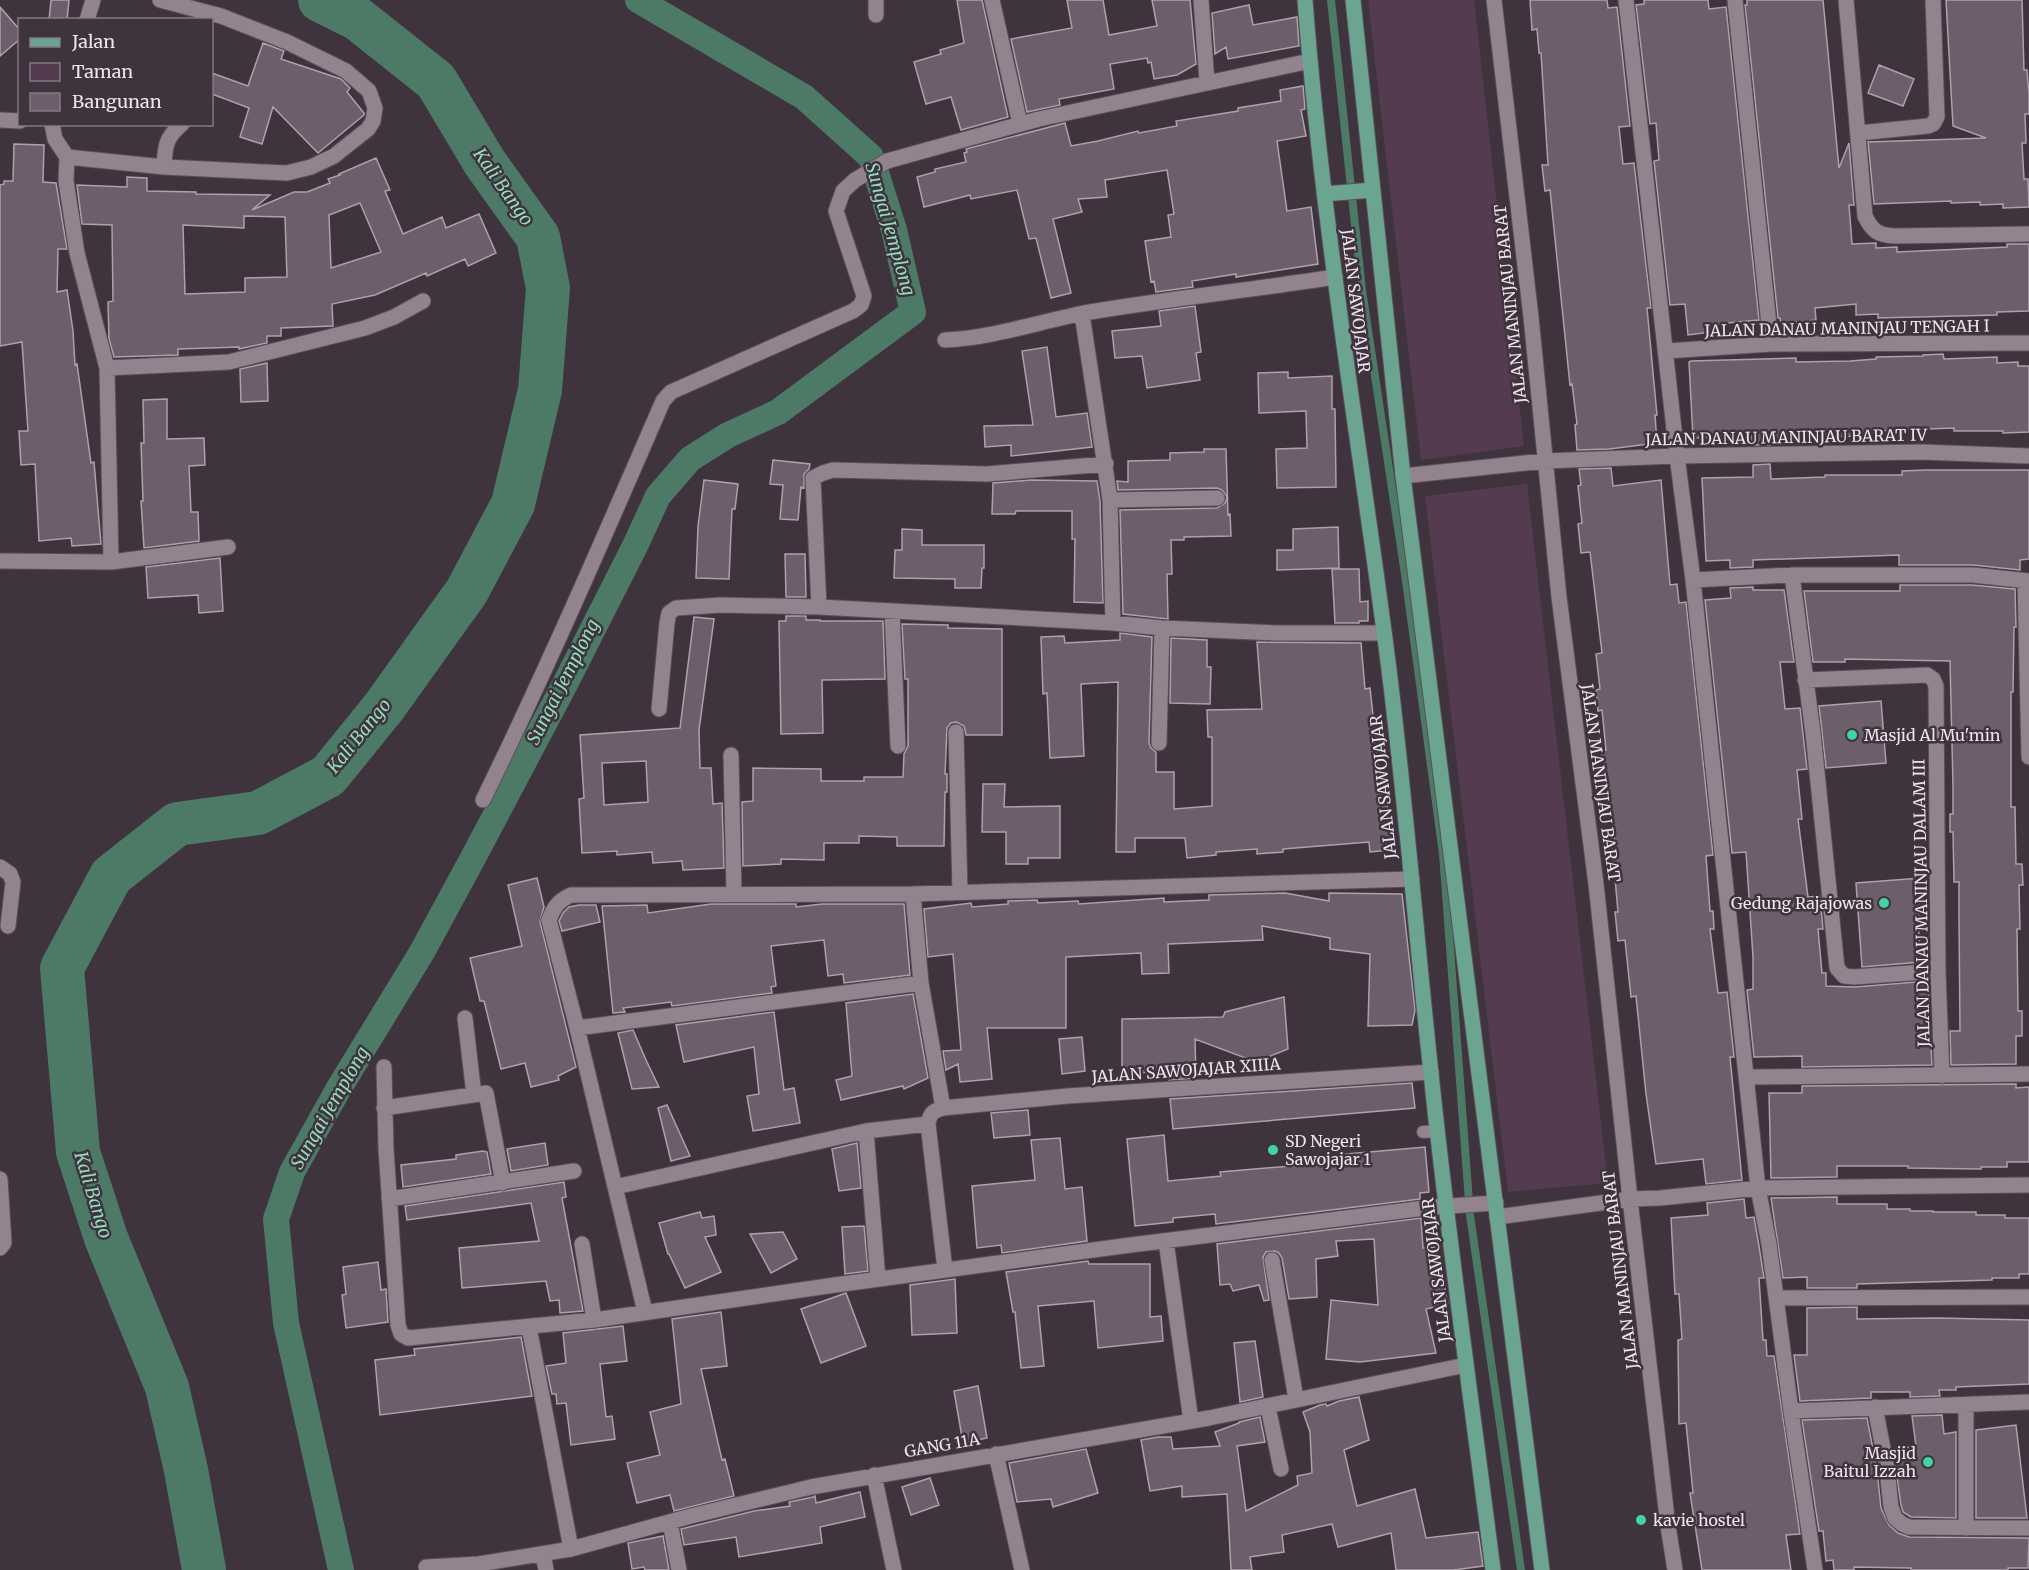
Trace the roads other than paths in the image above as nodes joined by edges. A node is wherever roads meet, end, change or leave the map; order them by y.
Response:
1 (93, 0) edge
2 (160, 0) edge
3 (992, 0) edge
4 (1202, 0) edge
5 (1305, 0) edge
6 (1353, 0) edge
7 (1494, 0) edge
8 (1626, 0) edge
9 (1735, 0) edge
10 (1846, 0) edge
11 (1933, 0) edge
12 (88, 18) edge
13 (1310, 61) junction
14 (1207, 82) junction
15 (0, 120) edge
16 (18, 121) edge
17 (1020, 124) junction
18 (52, 126) edge
19 (180, 126) edge
20 (1859, 133) junction
21 (67, 157) junction
22 (164, 167) junction
23 (1366, 190) junction
24 (1324, 194) junction
25 (2029, 234) edge
26 (1335, 277) junction
27 (423, 301) dead end
28 (1082, 314) junction
29 (945, 340) dead end
30 (2029, 343) edge
31 (1771, 344) junction
32 (1666, 351) junction
33 (107, 368) junction
34 (1677, 456) junction
35 (2029, 456) edge
36 (1544, 461) junction
37 (1106, 464) junction
38 (1403, 476) junction
39 (1217, 498) dead end
40 (1110, 500) junction
41 (228, 547) dead end
42 (0, 561) edge
43 (111, 562) junction
44 (1792, 575) junction
45 (1693, 580) junction
46 (2027, 581) edge
47 (819, 607) junction
48 (892, 611) junction
49 (1113, 623) junction
50 (1162, 627) junction
51 (1384, 633) junction
52 (1805, 680) junction
53 (659, 709) dead end
54 (956, 732) dead end
55 (1160, 743) dead end
56 (898, 746) dead end
57 (732, 755) dead end
58 (2029, 757) edge
59 (483, 800) dead end
60 (0, 867) edge
61 (1412, 879) junction
62 (960, 892) junction
63 (734, 893) junction
64 (913, 894) junction
65 (8, 926) dead end
66 (1938, 971) junction
67 (921, 982) junction
68 (465, 1018) dead end
69 (577, 1028) junction
70 (384, 1067) dead end
71 (1431, 1072) junction
72 (2029, 1074) edge
73 (1942, 1076) junction
74 (1747, 1077) junction
75 (474, 1095) junction
76 (384, 1108) junction
77 (943, 1108) junction
78 (928, 1124) junction
79 (866, 1131) junction
80 (574, 1171) dead end
81 (0, 1179) edge
82 (503, 1183) junction
83 (2029, 1185) edge
84 (615, 1187) junction
85 (1758, 1188) junction
86 (389, 1199) junction
87 (1630, 1199) junction
88 (1453, 1206) junction
89 (1493, 1208) junction
90 (1166, 1241) junction
91 (582, 1244) dead end
92 (0, 1248) edge
93 (1272, 1260) dead end
94 (945, 1270) junction
95 (878, 1279) junction
96 (2029, 1297) edge
97 (1778, 1298) junction
98 (645, 1312) junction
99 (594, 1320) junction
100 (529, 1327) junction
101 (1466, 1365) junction
102 (1296, 1399) junction
103 (2029, 1402) edge
104 (1966, 1405) junction
105 (1268, 1407) junction
106 (1875, 1407) junction
107 (1791, 1411) junction
108 (1191, 1421) junction
109 (996, 1454) junction
110 (1281, 1469) dead end
111 (874, 1475) junction
112 (670, 1522) junction
113 (1966, 1528) junction
114 (2029, 1528) edge
115 (571, 1549) junction
116 (543, 1554) junction
117 (426, 1567) dead end
118 (546, 1570) edge
119 (679, 1570) edge
120 (894, 1570) edge
121 (1022, 1570) edge
122 (1493, 1570) edge
123 (1542, 1570) edge
124 (1675, 1570) edge
125 (1815, 1570) edge

1 - 12 street
2 - 22 street
3 - 17 street
4 - 14 street
5 - 13 main road, JALAN SAWOJAJAR
6 - 23 main road, JALAN SAWOJAJAR
7 - 36 street, JALAN MANINJAU BARAT
8 - 32 street
9 - 31 street
10 - 20 street
11 - 20 street
13 - 14 street
13 - 24 main road, JALAN SAWOJAJAR
14 - 17 street
15 - 16 street
17 - 59 street
18 - 21 street
19 - 22 street
20 - 25 street
21 - 22 street
21 - 33 street
23 - 24 main road
23 - 38 main road, JALAN SAWOJAJAR
24 - 26 main road, JALAN SAWOJAJAR
26 - 28 street
26 - 51 main road, JALAN SAWOJAJAR
27 - 33 street
28 - 29 street
28 - 37 street
30 - 31 street, JALAN DANAU MANINJAU TENGAH I
31 - 32 street, JALAN DANAU MANINJAU TENGAH I
32 - 34 street
33 - 43 street
34 - 35 street, JALAN DANAU MANINJAU BARAT IV
34 - 36 street, JALAN DANAU MANINJAU BARAT IV
34 - 45 street
36 - 38 street, JALAN DANAU MANINJAU BARAT IV
36 - 87 street, JALAN MANINJAU BARAT
37 - 40 street
37 - 47 street
38 - 89 main road, JALAN SAWOJAJAR
39 - 40 street
40 - 49 street
41 - 43 street
42 - 43 street
44 - 45 street
44 - 46 street
44 - 52 street
45 - 74 street
46 - 58 street
47 - 48 street
47 - 53 street
48 - 49 street
48 - 56 street
49 - 50 street
50 - 51 street
50 - 55 street
51 - 61 main road, JALAN SAWOJAJAR
52 - 66 street
52 - 66 street, JALAN DANAU MANINJAU DALAM III
54 - 62 street
57 - 63 street
60 - 65 street
61 - 62 street
61 - 71 main road, JALAN SAWOJAJAR
62 - 64 street
63 - 64 street
63 - 69 street
64 - 67 street
66 - 73 street, JALAN DANAU MANINJAU DALAM III
67 - 69 street
67 - 77 street
68 - 75 street
69 - 84 street
70 - 76 street
71 - 77 street, JALAN SAWOJAJAR XIIIA
71 - 88 main road, JALAN SAWOJAJAR
72 - 73 street
73 - 74 street
74 - 85 street
75 - 76 street
75 - 82 street
76 - 86 street
77 - 78 street
78 - 79 street
78 - 94 street
79 - 84 street
79 - 95 street
80 - 82 street
81 - 92 street
82 - 86 street
83 - 85 street
84 - 98 street
85 - 87 street
85 - 97 street
86 - 100 street
87 - 89 street
87 - 124 street, JALAN MANINJAU BARAT
88 - 89 street
88 - 90 street
88 - 101 main road, JALAN SAWOJAJAR
89 - 123 main road, JALAN SAWOJAJAR
90 - 94 street
90 - 108 street
91 - 99 street
93 - 102 street
94 - 95 street
95 - 98 street
96 - 97 street
97 - 107 street
98 - 99 street
99 - 100 street
100 - 115 street
101 - 102 street, GANG 11A
101 - 122 main road, JALAN SAWOJAJAR
102 - 105 street, GANG 11A
103 - 104 street
104 - 106 street
104 - 113 street
105 - 108 street, GANG 11A
105 - 110 street
106 - 107 street
106 - 113 street
107 - 125 street
108 - 109 street, GANG 11A
109 - 111 street, GANG 11A
109 - 121 street
111 - 112 street, GANG 11A
111 - 120 street
112 - 115 street, GANG 11A
112 - 119 street
113 - 114 street
115 - 116 street, GANG 11A
116 - 117 street, GANG 11A
116 - 118 street

